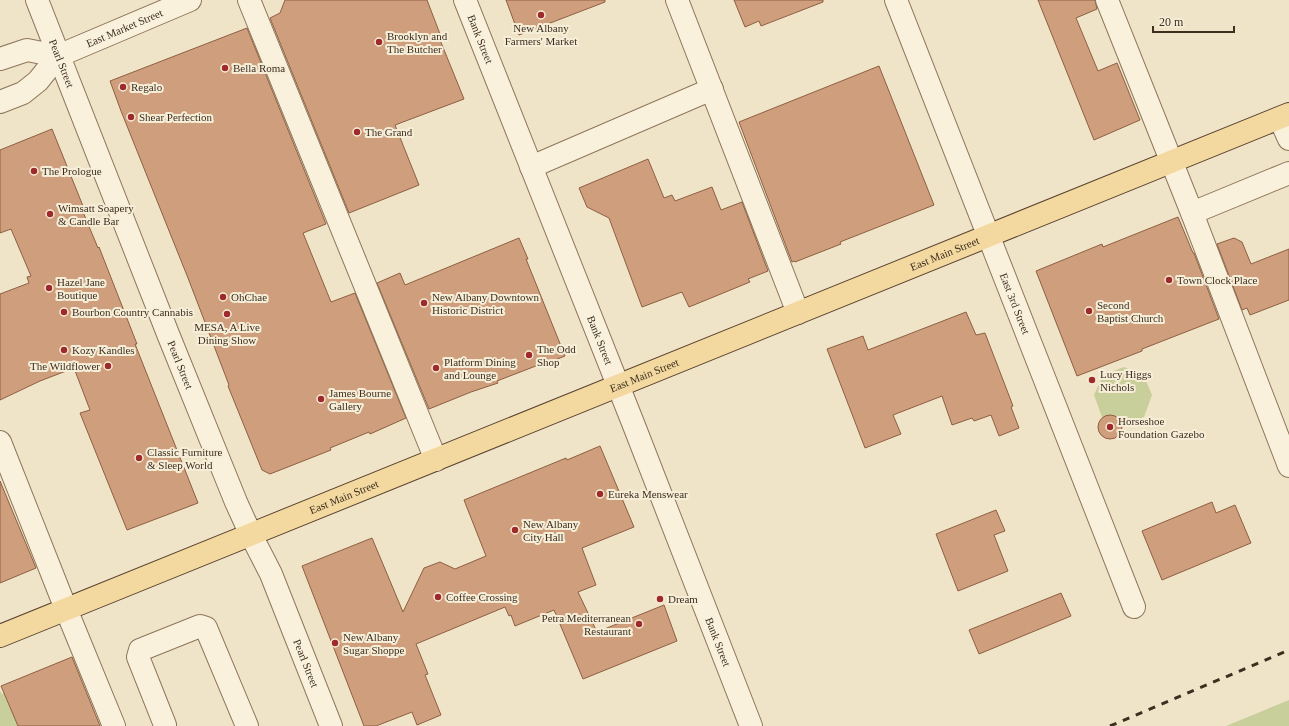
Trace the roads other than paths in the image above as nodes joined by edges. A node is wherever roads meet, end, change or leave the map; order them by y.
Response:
1 (37, 0) edge
2 (190, 0) edge
3 (250, 0) edge
4 (465, 0) edge
5 (678, 0) edge
6 (896, 0) edge
7 (1107, 0) edge
8 (58, 56) junction
9 (0, 59) edge
10 (712, 89) junction
11 (0, 102) edge
12 (1284, 117) edge
13 (1289, 139) edge
14 (1172, 162) junction
15 (531, 167) junction
16 (1289, 173) edge
17 (1192, 213) junction
18 (988, 237) junction
19 (798, 313) junction
20 (618, 386) junction
21 (0, 442) edge
22 (436, 460) junction
23 (1289, 466) edge
24 (250, 535) junction
25 (1134, 607) dead end
26 (66, 609) junction
27 (0, 636) edge
28 (165, 725) dead end
29 (114, 726) edge
30 (247, 726) edge
31 (331, 726) edge
32 (751, 726) edge

1 - 8 street, Pearl Street
2 - 8 street, East Market Street
3 - 22 street
4 - 15 street, Bank Street
5 - 10 street
6 - 18 street, East 3rd Street
7 - 14 street
8 - 9 street
8 - 11 street, East Market Street
8 - 24 street, Pearl Street
10 - 15 street
10 - 19 street
12 - 13 street
12 - 14 main road, East Main Street
14 - 17 street
14 - 18 main road, East Main Street
15 - 20 street, Bank Street
16 - 17 street
17 - 23 street
18 - 19 main road, East Main Street
18 - 25 street, East 3rd Street
19 - 20 main road, East Main Street
20 - 22 main road, East Main Street
20 - 32 street, Bank Street
21 - 26 street
22 - 24 main road, East Main Street
24 - 26 main road, East Main Street
24 - 31 street, Pearl Street
26 - 27 main road, East Main Street
26 - 29 street
28 - 30 street

